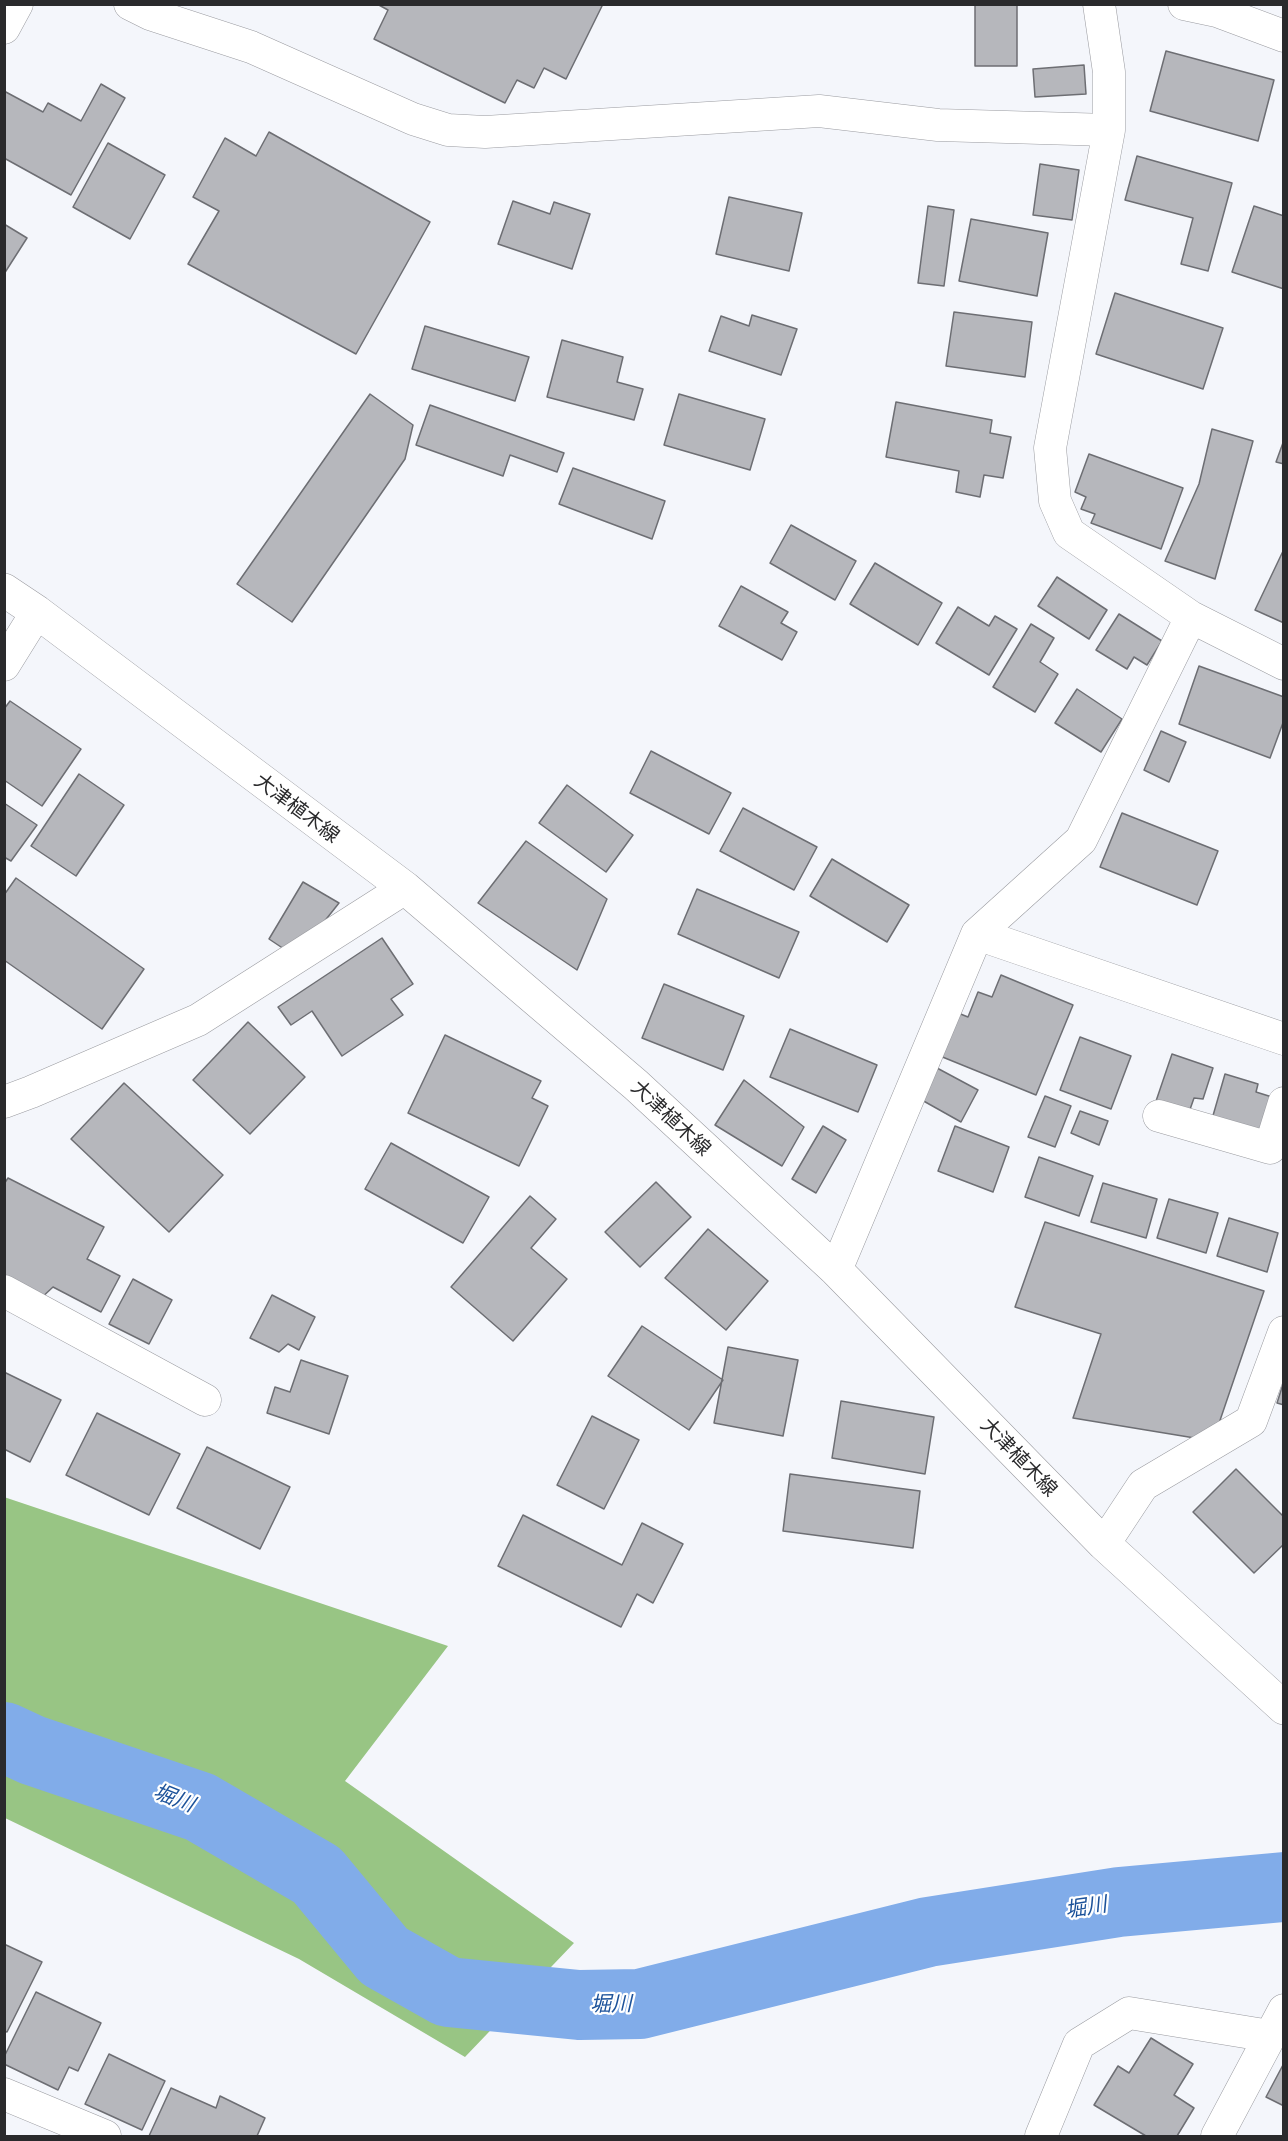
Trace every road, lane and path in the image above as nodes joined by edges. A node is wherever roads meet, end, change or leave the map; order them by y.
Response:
1 (17, 4) edge
2 (130, 4) edge
3 (1099, 4) edge
4 (1184, 4) edge
5 (4, 28) edge
6 (1284, 36) edge
7 (1109, 130) junction
8 (4, 590) edge
9 (37, 612) junction
10 (1191, 617) junction
11 (1284, 664) edge
12 (4, 665) edge
13 (405, 888) junction
14 (977, 934) junction
15 (1284, 1039) edge
16 (4, 1102) edge
17 (1284, 1103) edge
18 (1159, 1116) dead end
19 (836, 1270) junction
20 (4, 1291) edge
21 (1284, 1332) edge
22 (205, 1400) dead end
23 (1104, 1544) junction
24 (1284, 1708) edge
25 (1277, 2023) edge
26 (4, 2094) edge
27 (105, 2136) edge
28 (1041, 2136) edge
29 (1217, 2136) edge

1 - 5 street
2 - 7 street
3 - 7 street
4 - 6 street
7 - 10 street
8 - 9 main road, 大津植木線
9 - 12 street
9 - 13 main road, 大津植木線
10 - 11 street
10 - 14 street
13 - 16 street
13 - 19 main road, 大津植木線
14 - 15 street
14 - 19 street
17 - 18 street
19 - 23 main road, 大津植木線
20 - 22 street
21 - 23 street
23 - 24 main road, 大津植木線
25 - 28 street
25 - 29 street
26 - 27 street

